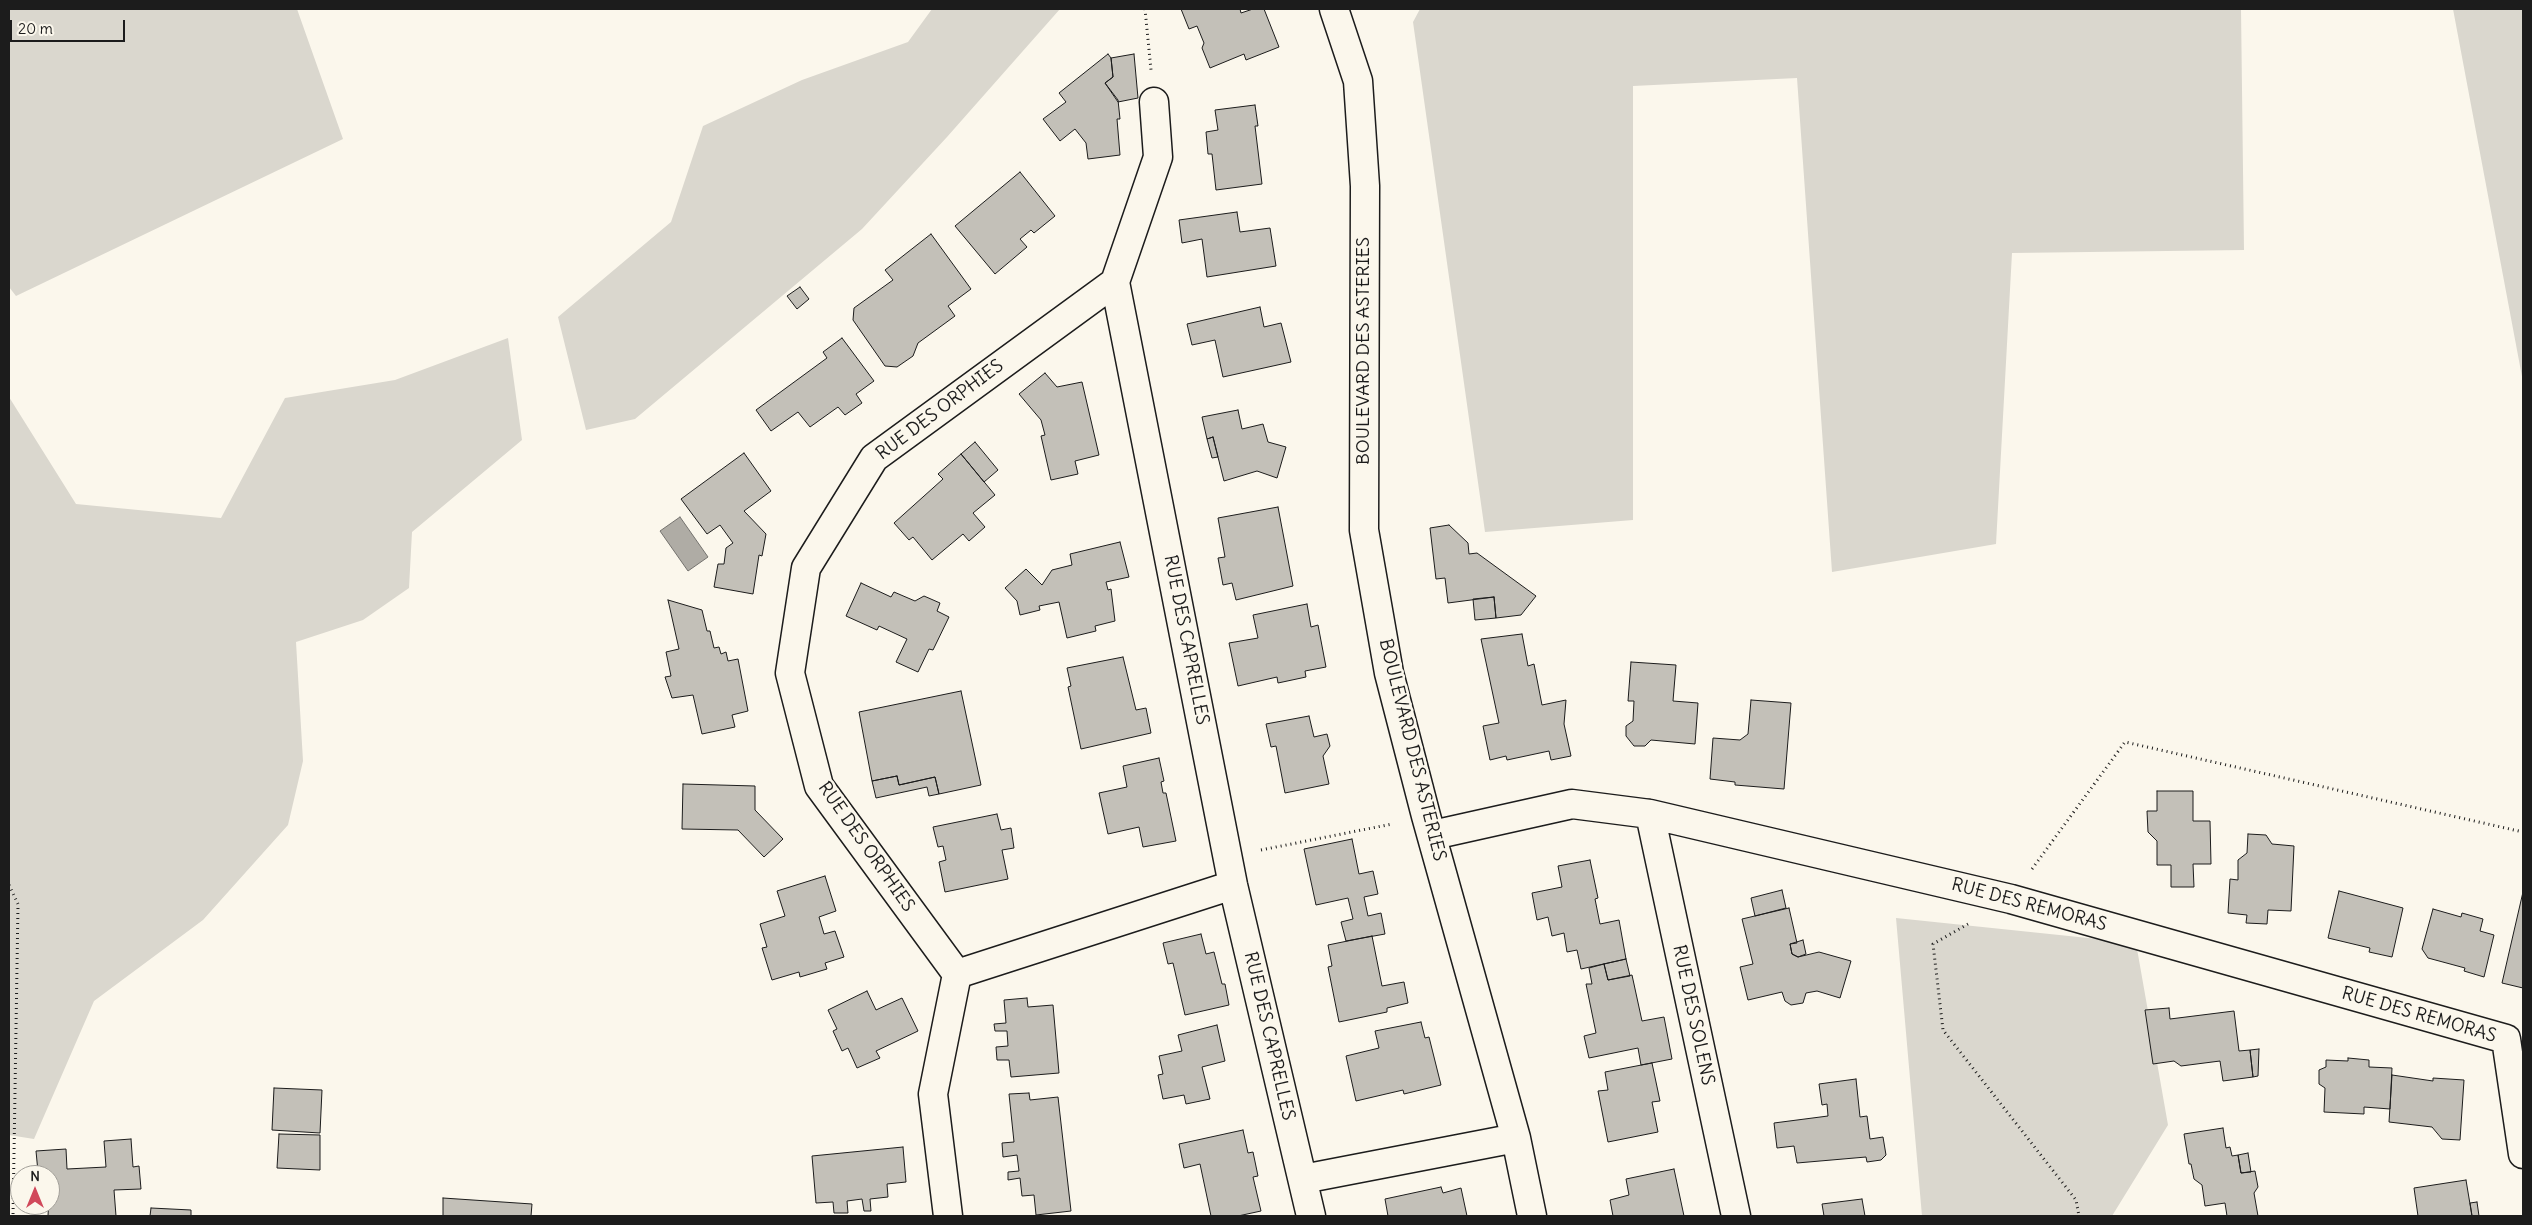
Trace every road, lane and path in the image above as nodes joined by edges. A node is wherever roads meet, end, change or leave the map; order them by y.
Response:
1 (1145, 9) edge
2 (1334, 9) edge
3 (1154, 102) joint
4 (1115, 282) junction
5 (1650, 814) junction
6 (1430, 826) junction
7 (1228, 856) junction
8 (9, 885) edge
9 (1233, 885) junction
10 (957, 974) junction
11 (1516, 1138) junction
12 (2523, 1154) edge
13 (1304, 1179) junction
14 (13, 1216) edge
15 (948, 1216) edge
16 (1311, 1216) edge
17 (1532, 1216) edge
18 (1736, 1216) edge

1 - 3 path
2 - 6 street, BOULEVARD DES ASTERIES
3 - 4 street
4 - 7 street, RUE DES CAPRELLES
4 - 10 street, RUE DES ORPHIES
5 - 6 street, RUE DES REMORAS
5 - 12 street, RUE DES REMORAS
5 - 18 street, RUE DES SOLENS
6 - 7 path
6 - 11 street, BOULEVARD DES ASTERIES
7 - 9 street, RUE DES CAPRELLES
8 - 14 path
9 - 10 street
9 - 13 street, RUE DES CAPRELLES
10 - 15 street
11 - 13 street
11 - 17 street, BOULEVARD DES ASTERIES
13 - 16 street, RUE DES CAPRELLES

